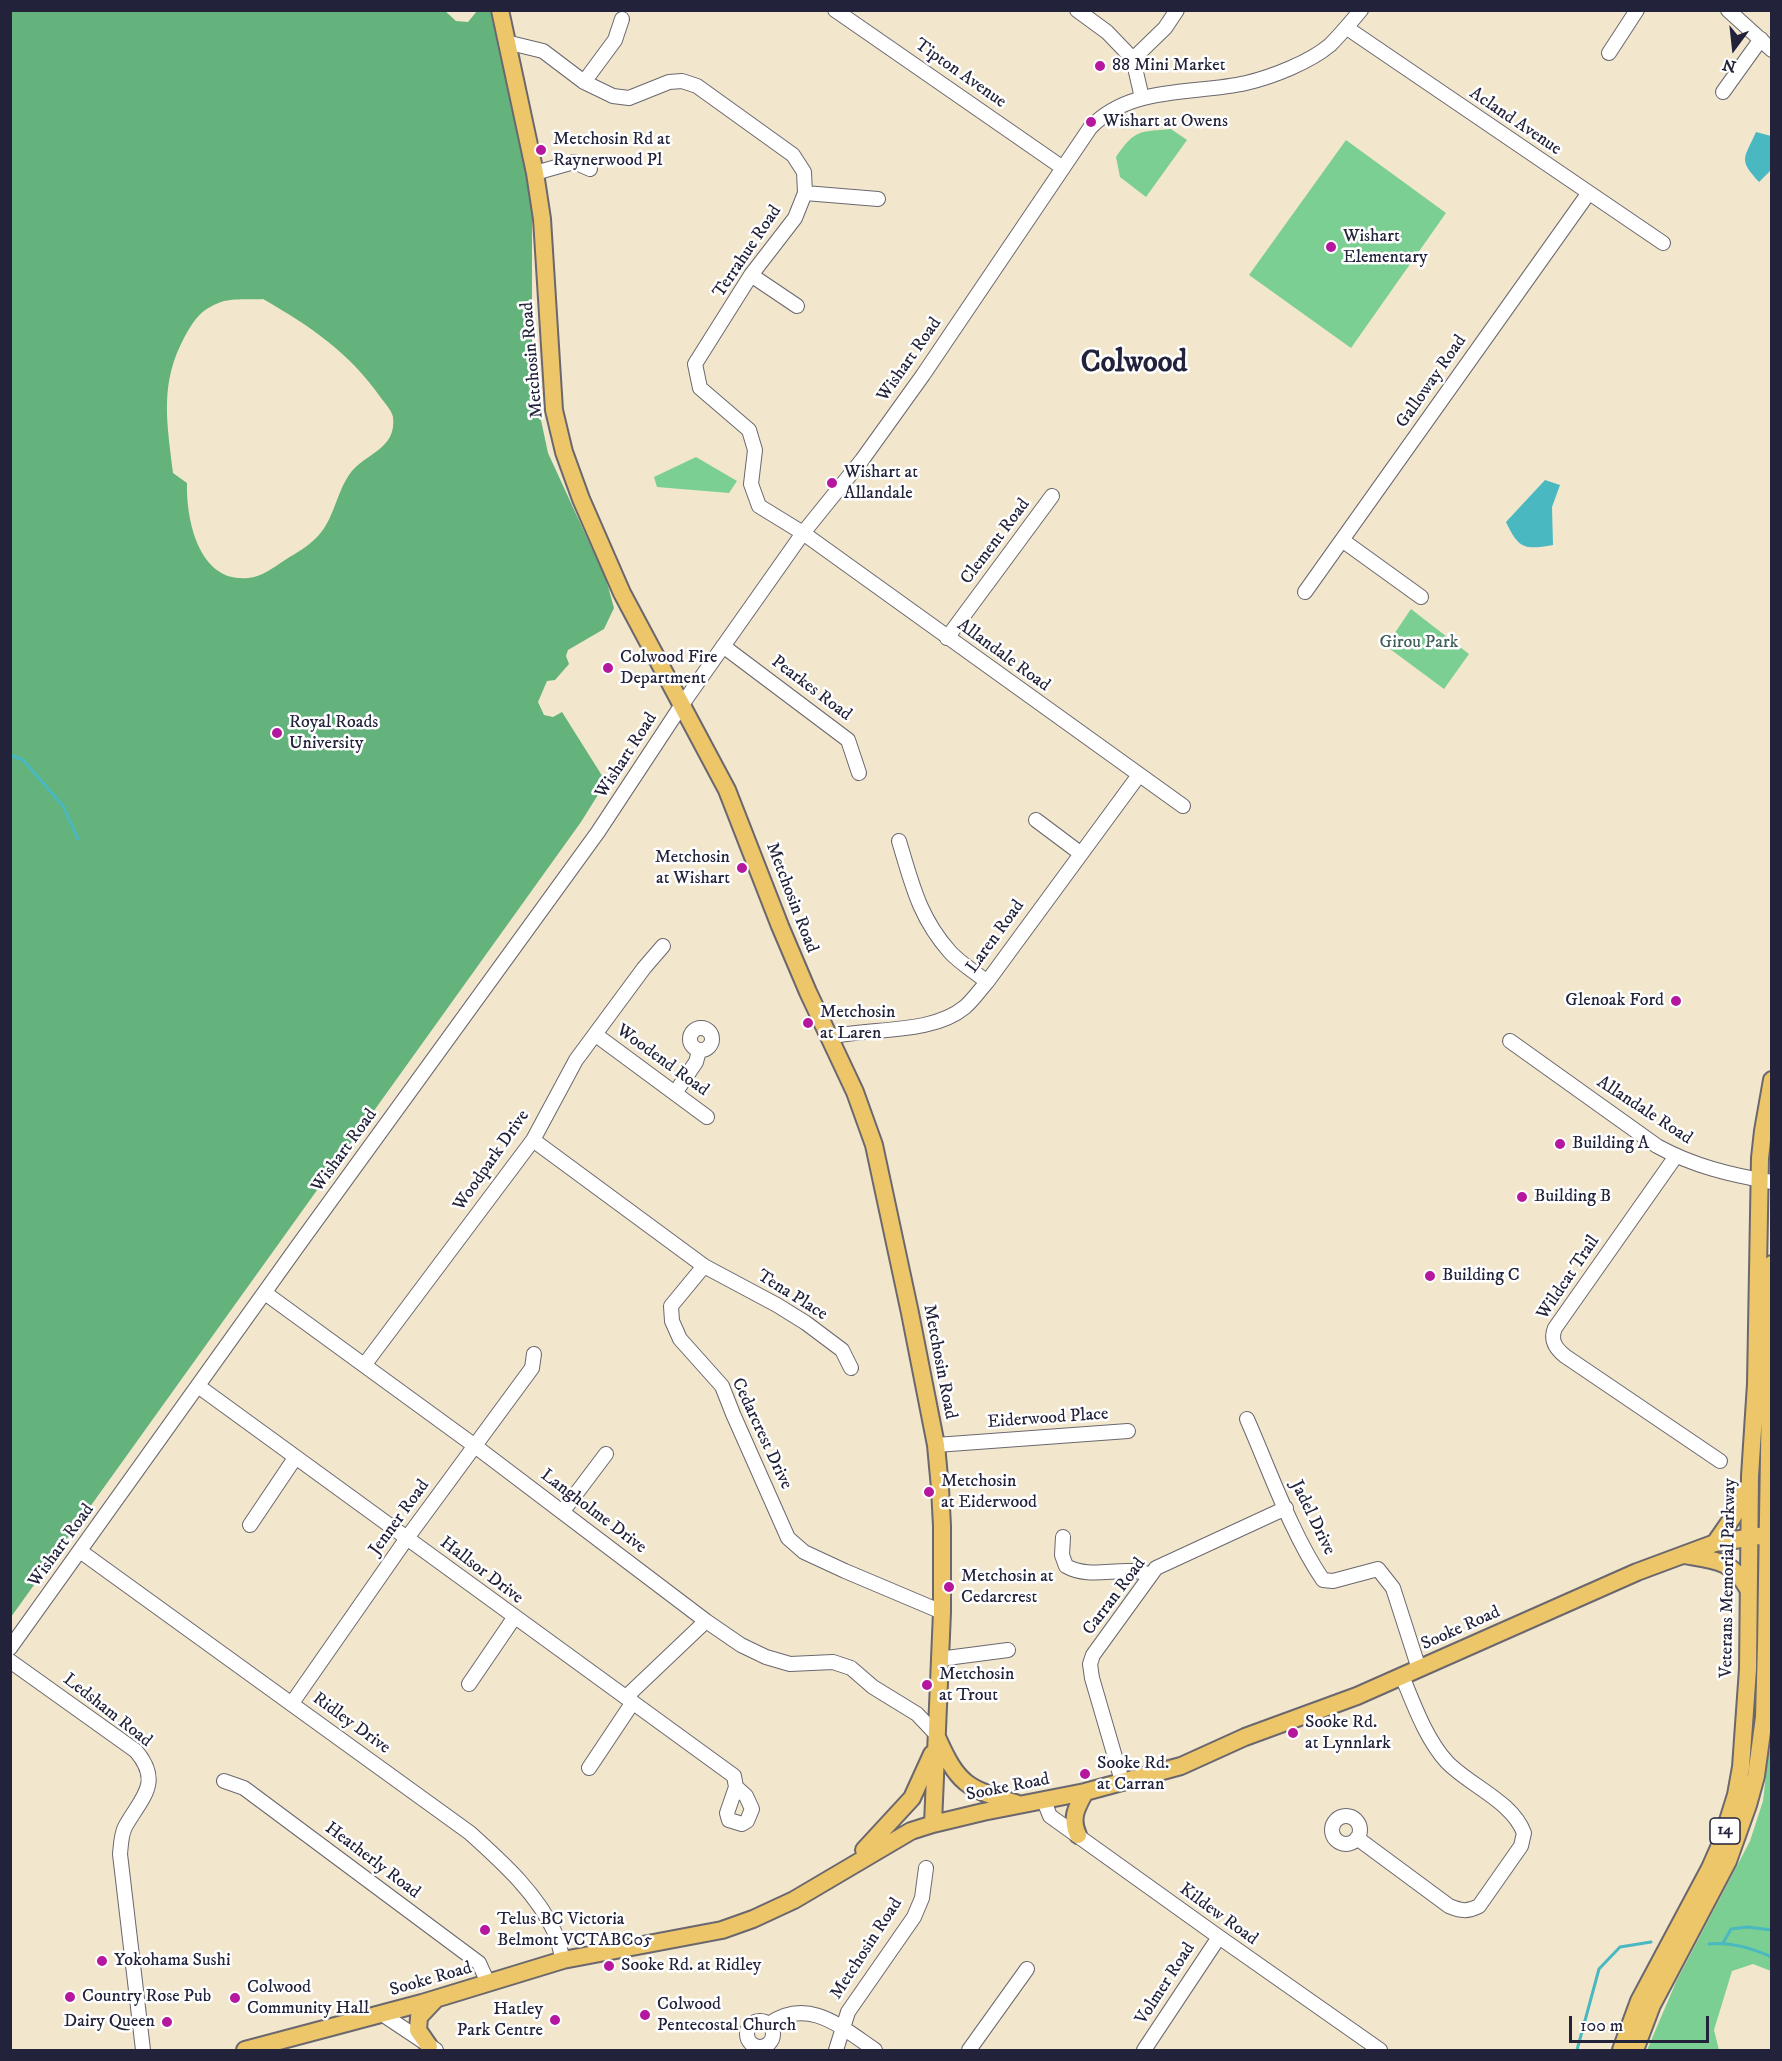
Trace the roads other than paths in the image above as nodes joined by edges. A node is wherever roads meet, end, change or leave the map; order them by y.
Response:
1 (500, 10) edge
2 (836, 10) edge
3 (1077, 10) edge
4 (1177, 10) edge
5 (1361, 10) edge
6 (1637, 10) edge
7 (1728, 10) edge
8 (622, 19) dead end
9 (1347, 28) junction
10 (1761, 39) junction
11 (506, 42) junction
12 (1772, 50) edge
13 (1609, 53) dead end
14 (1132, 59) junction
15 (584, 82) junction
16 (1723, 92) dead end
17 (1142, 98) junction
18 (1063, 168) junction
19 (590, 169) dead end
20 (535, 173) junction
21 (805, 193) junction
22 (1588, 194) junction
23 (878, 199) dead end
24 (1664, 243) dead end
25 (751, 275) junction
26 (797, 306) dead end
27 (1052, 496) dead end
28 (803, 533) junction
29 (1342, 540) junction
30 (1305, 592) dead end
31 (1421, 597) dead end
32 (947, 638) junction
33 (723, 646) junction
34 (681, 705) junction
35 (859, 773) dead end
36 (1139, 775) junction
37 (1183, 806) dead end
38 (1036, 820) dead end
39 (900, 841) dead end
40 (1080, 853) junction
41 (663, 946) dead end
42 (987, 982) junction
43 (596, 1035) junction
44 (830, 1037) junction
45 (1509, 1041) dead end
46 (699, 1051) dead end
47 (1772, 1080) edge
48 (675, 1093) junction
49 (707, 1117) dead end
50 (532, 1140) junction
51 (1676, 1156) junction
52 (1766, 1181) edge
53 (1772, 1264) edge
54 (704, 1266) junction
55 (265, 1293) junction
56 (534, 1354) dead end
57 (365, 1364) junction
58 (851, 1368) dead end
59 (198, 1386) junction
60 (1247, 1419) dead end
61 (1128, 1431) dead end
62 (936, 1445) junction
63 (475, 1446) junction
64 (606, 1454) dead end
65 (295, 1458) junction
66 (1719, 1461) dead end
67 (1750, 1476) junction
68 (1769, 1485) edge
69 (1286, 1508) junction
70 (563, 1511) junction
71 (250, 1526) dead end
72 (1770, 1534) edge
73 (1749, 1537) junction
74 (407, 1538) junction
75 (1063, 1538) dead end
76 (1714, 1543) junction
77 (80, 1551) junction
78 (1683, 1555) junction
79 (1150, 1575) junction
80 (1772, 1586) edge
81 (1748, 1589) junction
82 (1767, 1608) junction
83 (942, 1612) junction
84 (514, 1618) junction
85 (706, 1621) junction
86 (10, 1648) edge
87 (1008, 1650) dead end
88 (939, 1659) junction
89 (10, 1661) edge
90 (1419, 1669) junction
91 (1402, 1676) junction
92 (469, 1684) dead end
93 (629, 1700) junction
94 (292, 1703) junction
95 (937, 1703) junction
96 (917, 1714) junction
97 (935, 1741) junction
98 (588, 1768) dead end
99 (224, 1780) dead end
100 (1122, 1781) junction
101 (735, 1787) dead end
102 (1085, 1792) junction
103 (1044, 1801) junction
104 (1022, 1805) junction
105 (933, 1824) junction
106 (1078, 1835) junction
107 (1358, 1838) dead end
108 (926, 1868) dead end
109 (844, 1870) junction
110 (1219, 1938) junction
111 (563, 1960) junction
112 (1027, 1969) dead end
113 (488, 1983) junction
114 (436, 1999) junction
115 (382, 2014) junction
116 (769, 2024) dead end
117 (842, 2028) junction
118 (432, 2048) edge
119 (143, 2050) edge
120 (245, 2050) edge
121 (836, 2050) edge
122 (875, 2050) edge
123 (969, 2050) edge
124 (1144, 2050) edge
125 (1380, 2050) edge
126 (1621, 2050) edge
127 (1635, 2050) edge

1 - 11 main road, Metchosin Road
2 - 18 street, Tipton Avenue
3 - 14 street
4 - 14 street
5 - 9 street, Wishart Road
6 - 13 street
7 - 10 street
8 - 15 street
9 - 17 street, Wishart Road
9 - 22 street, Acland Avenue
10 - 12 street
10 - 16 street
11 - 15 street
11 - 20 main road, Metchosin Road
14 - 17 street
15 - 21 street
17 - 18 street, Wishart Road
18 - 28 street, Wishart Road
19 - 20 street
20 - 34 main road, Metchosin Road
21 - 23 street
21 - 25 street, Terrahue Road
22 - 24 street, Acland Avenue
22 - 29 street, Galloway Road
25 - 26 street
25 - 28 street, Terrahue Road
27 - 32 street, Clement Road
28 - 32 street, Allandale Road
28 - 33 street, Wishart Road
29 - 30 street, Galloway Road
29 - 31 street
32 - 36 street, Allandale Road
33 - 34 street, Wishart Road
33 - 35 street, Pearkes Road
34 - 44 main road, Metchosin Road
34 - 55 street, Wishart Road
36 - 37 street, Allandale Road
36 - 40 street, Laren Road
38 - 40 street
39 - 42 street
40 - 42 street, Laren Road
41 - 43 street, Woodpark Drive
42 - 44 street, Laren Road
43 - 48 street, Woodend Road
43 - 50 street, Woodpark Drive
44 - 62 main road, Metchosin Road
45 - 51 street, Allandale Road
46 - 48 street
47 - 52 main road, Veterans Memorial Parkway
48 - 49 street, Woodend Road
50 - 54 street
50 - 57 street, Woodpark Drive
51 - 52 street, Allandale Road
51 - 66 street, Wildcat Trail
52 - 67 main road, Veterans Memorial Parkway
53 - 68 main road, Veterans Memorial Parkway
54 - 58 street, Tena Place
54 - 83 street, Cedarcrest Drive
55 - 57 street, Langholme Drive
55 - 59 street, Wishart Road
56 - 63 street, Jenner Road
57 - 63 street, Langholme Drive
59 - 65 street, Hallsor Drive
59 - 77 street, Wishart Road
60 - 69 street, Jadel Drive
61 - 62 street, Eiderwood Place
62 - 83 main road, Metchosin Road
63 - 70 street, Langholme Drive
63 - 74 street, Jenner Road
64 - 70 street
65 - 71 street
65 - 74 street, Hallsor Drive
67 - 73 main road, Veterans Memorial Parkway
67 - 76 main road
68 - 72 main road, Veterans Memorial Parkway
69 - 79 street, Carran Road
69 - 90 street, Jadel Drive
70 - 85 street, Langholme Drive
72 - 73 main road, Sooke Road
72 - 82 main road, Veterans Memorial Parkway / 14
73 - 76 main road, Sooke Road
73 - 81 main road, Veterans Memorial Parkway / 14
74 - 84 street, Hallsor Drive
74 - 94 street, Jenner Road
75 - 79 street
76 - 78 main road, Sooke Road
77 - 86 street, Wishart Road
77 - 94 street, Ridley Drive
78 - 81 main road
78 - 90 main road, Sooke Road
79 - 100 street, Carran Road
80 - 82 main road
81 - 126 main road, Veterans Memorial Parkway / 14
82 - 127 main road, Veterans Memorial Parkway / 14
83 - 88 main road, Metchosin Road
84 - 92 street
84 - 93 street, Hallsor Drive
85 - 93 street
85 - 96 street, Langholme Drive
87 - 88 street
88 - 95 main road, Metchosin Road
89 - 119 street, Ledsham Road
90 - 91 main road, Sooke Road
91 - 100 main road, Sooke Road
91 - 107 street
93 - 98 street
93 - 101 street, Hallsor Drive
94 - 111 street, Ridley Drive
95 - 96 street
95 - 97 main road, Metchosin Road
96 - 97 street, Langholme Drive
97 - 104 main road
97 - 105 main road, Metchosin Road
97 - 109 main road
99 - 113 street, Heatherly Road
100 - 102 main road, Sooke Road
102 - 103 main road, Sooke Road
102 - 106 main road
103 - 104 main road, Sooke Road
103 - 106 street, Kildew Road
104 - 105 main road, Sooke Road
105 - 109 main road, Sooke Road
106 - 110 street, Kildew Road
108 - 117 street, Metchosin Road
109 - 111 main road, Sooke Road
110 - 124 street, Volmer Road
110 - 125 street, Kildew Road
111 - 113 main road, Sooke Road
112 - 123 street
113 - 114 main road, Sooke Road
114 - 115 main road, Sooke Road
114 - 118 main road
115 - 118 street
115 - 120 main road, Sooke Road
116 - 117 street
117 - 121 street, Metchosin Road
117 - 122 street

